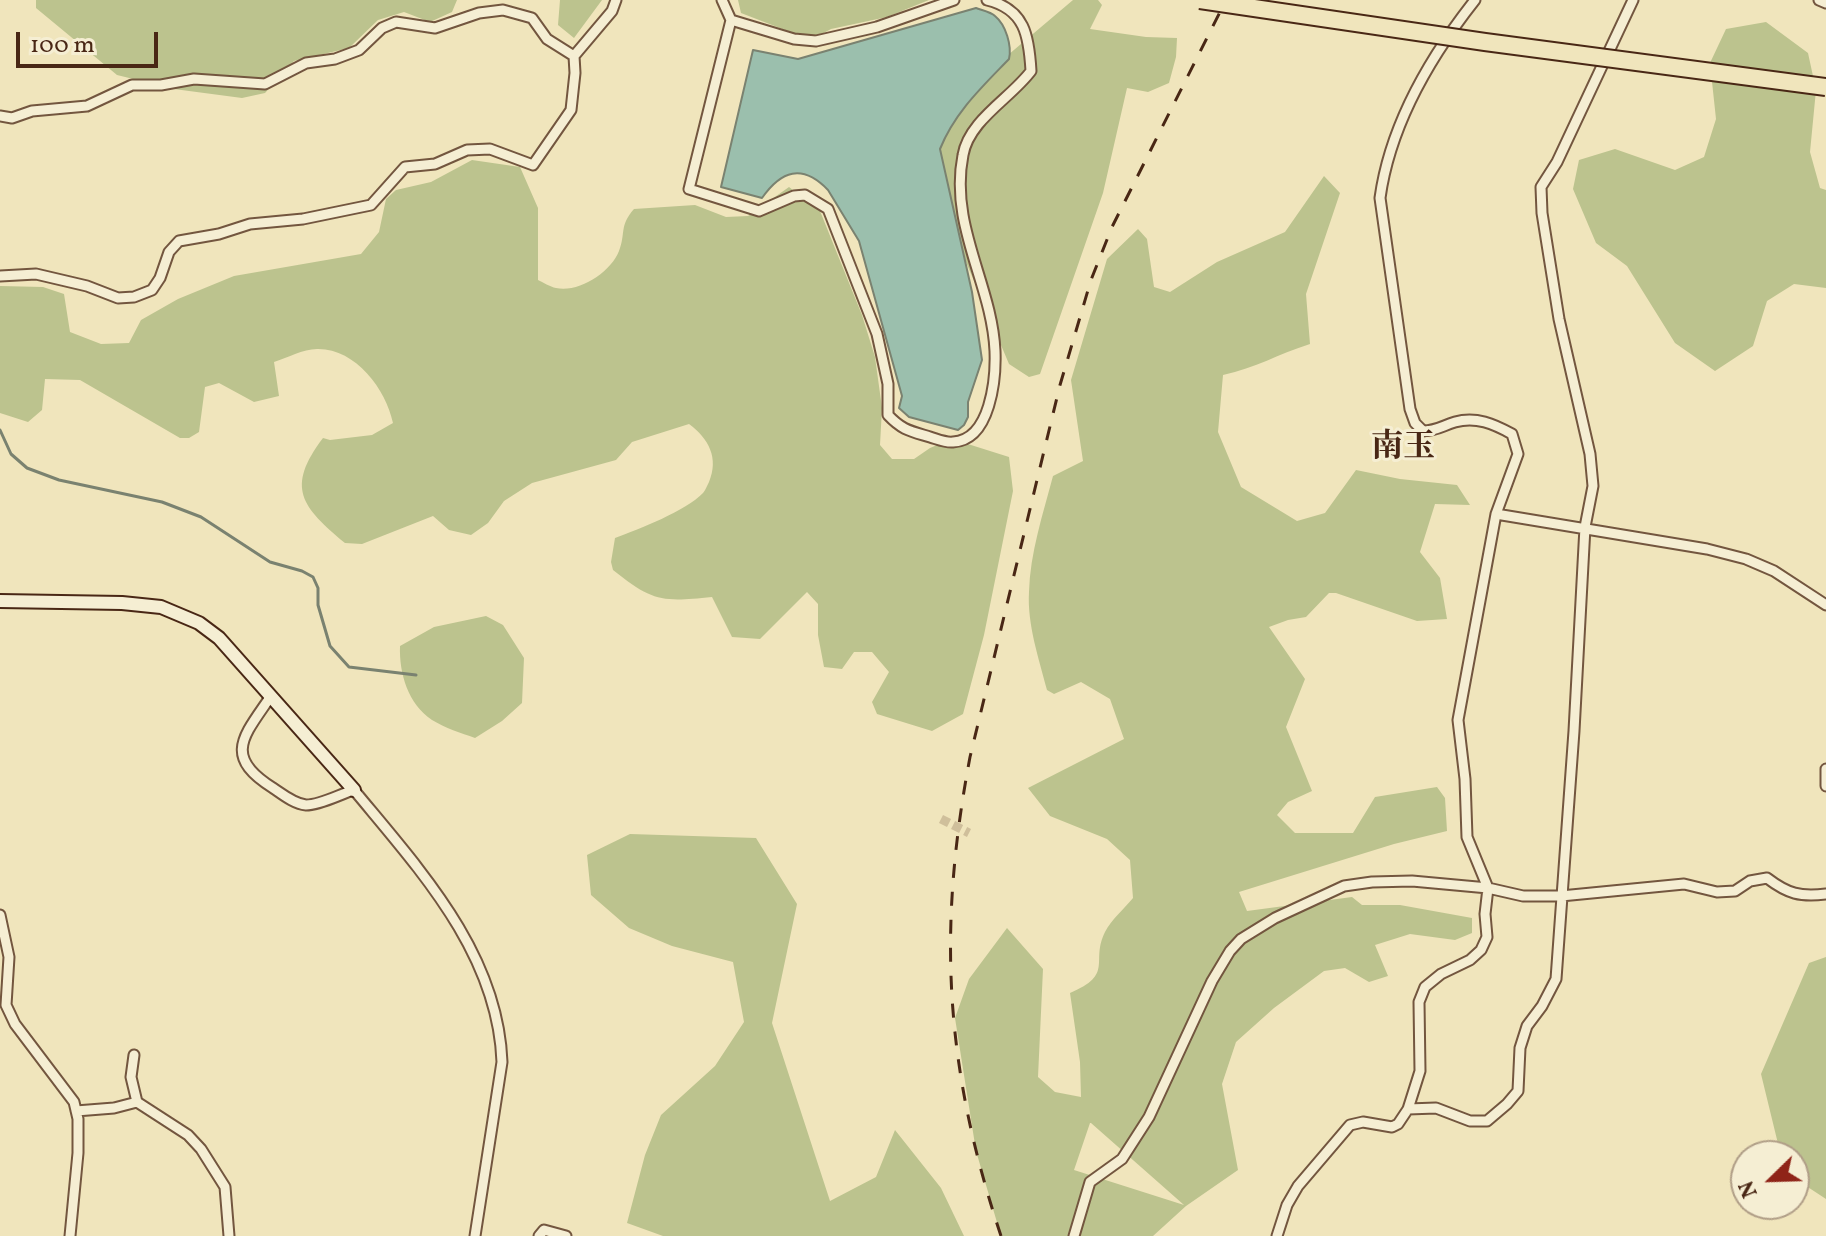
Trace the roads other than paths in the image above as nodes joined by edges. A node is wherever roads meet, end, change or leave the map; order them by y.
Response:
1 (616, 0) edge
2 (722, 0) edge
3 (954, 0) edge
4 (987, 0) edge
5 (1200, 0) edge
6 (1475, 0) edge
7 (1633, 0) edge
8 (1819, 0) edge
9 (1826, 3) edge
10 (731, 20) junction
11 (574, 56) junction
12 (1826, 87) edge
13 (0, 116) edge
14 (0, 276) edge
15 (1496, 514) junction
16 (1585, 527) junction
17 (0, 601) edge
18 (1826, 605) edge
19 (271, 696) junction
20 (1826, 769) edge
21 (1826, 786) edge
22 (354, 790) junction
23 (1488, 888) junction
24 (1826, 894) edge
25 (1561, 896) junction
26 (0, 915) edge
27 (134, 1055) dead end
28 (137, 1102) junction
29 (1408, 1109) junction
30 (76, 1111) junction
31 (70, 1236) edge
32 (229, 1236) edge
33 (475, 1236) edge
34 (539, 1236) edge
35 (566, 1236) edge
36 (1074, 1236) edge
37 (1277, 1236) edge

1 - 11 street
2 - 10 street
3 - 10 street
4 - 10 street
5 - 12 highway, bridge
6 - 15 street
7 - 16 street
8 - 9 street
11 - 13 street
11 - 14 street
15 - 16 street
15 - 23 street
16 - 18 street
16 - 25 street
17 - 19 street
19 - 22 street
19 - 22 street
20 - 21 street
22 - 33 street
23 - 25 street
23 - 29 street
23 - 36 street
24 - 25 street
25 - 29 street
26 - 30 street
27 - 28 street
28 - 30 street
28 - 32 street
29 - 37 street
30 - 31 street
34 - 35 street

